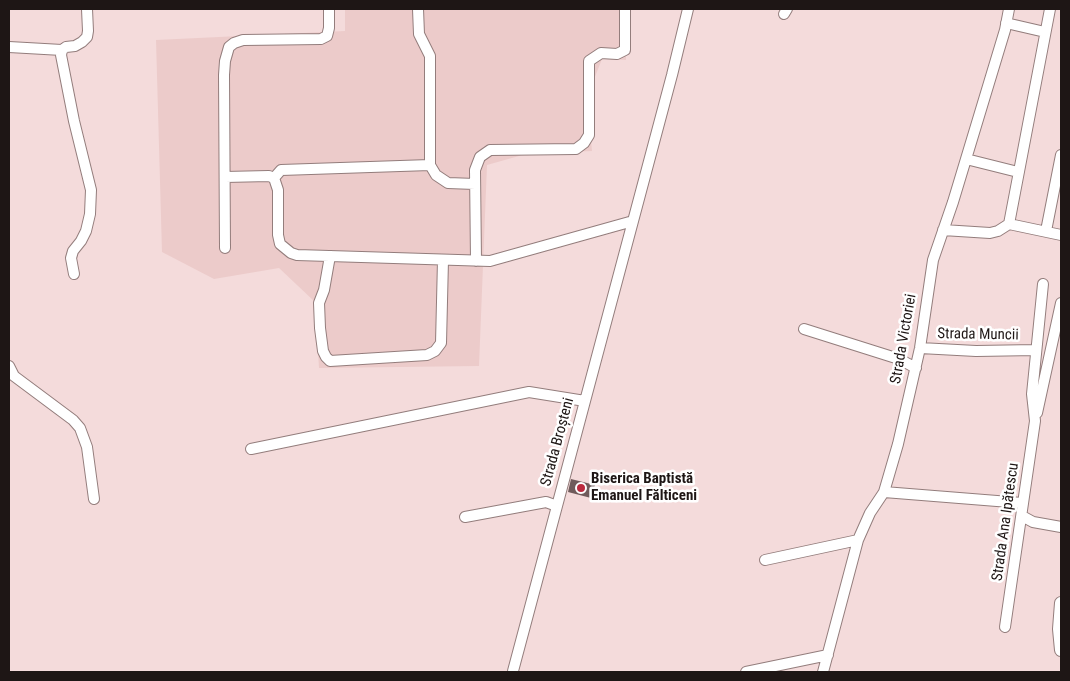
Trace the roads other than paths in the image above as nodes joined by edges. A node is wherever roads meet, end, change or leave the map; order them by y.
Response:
1 (87, 9) edge
2 (329, 9) edge
3 (418, 9) edge
4 (625, 9) edge
5 (688, 9) edge
6 (1009, 9) edge
7 (1050, 9) edge
8 (1006, 23) junction
9 (1046, 32) junction
10 (9, 47) edge
11 (62, 50) junction
12 (1061, 155) edge
13 (966, 159) junction
14 (430, 165) junction
15 (1018, 172) junction
16 (225, 177) junction
17 (274, 178) junction
18 (475, 184) junction
19 (633, 221) junction
20 (1009, 224) junction
21 (943, 230) junction
22 (1046, 231) junction
23 (1061, 235) edge
24 (226, 248) dead end
25 (330, 256) junction
26 (443, 260) junction
27 (476, 261) junction
28 (74, 274) dead end
29 (1043, 284) dead end
30 (1061, 303) edge
31 (804, 329) dead end
32 (920, 348) junction
33 (1036, 350) junction
34 (9, 366) edge
35 (916, 368) junction
36 (585, 401) junction
37 (1035, 422) junction
38 (251, 449) dead end
39 (884, 492) junction
40 (94, 499) dead end
41 (1022, 504) junction
42 (557, 506) junction
43 (465, 516) dead end
44 (1022, 516) junction
45 (1061, 527) edge
46 (858, 540) junction
47 (766, 560) dead end
48 (1061, 603) edge
49 (1006, 627) dead end
50 (1060, 646) edge
51 (828, 655) junction
52 (513, 672) edge
53 (746, 672) edge
54 (823, 672) edge

1 - 11 street
2 - 16 street
3 - 14 street
4 - 18 street
5 - 19 street, Strada Broșteni
6 - 8 street, Strada Victoriei
7 - 9 street
8 - 9 street
8 - 13 street, Strada Victoriei
9 - 15 street
10 - 11 street
11 - 28 street
12 - 22 street
13 - 15 street
13 - 21 street, Strada Victoriei
14 - 17 street
14 - 18 street
15 - 20 street
16 - 17 street
16 - 24 street
17 - 25 street
18 - 27 street
19 - 27 street
19 - 36 street, Strada Broșteni
20 - 21 street
20 - 22 street
21 - 32 street, Strada Victoriei
22 - 23 street
25 - 26 street
25 - 26 street
26 - 27 street
29 - 33 street, Strada Ana Ipătescu
30 - 37 street, Strada Ana Ipătescu
31 - 35 street
32 - 33 street, Strada Muncii
32 - 35 street, Strada Victoriei
33 - 37 street, Strada Ana Ipătescu
34 - 40 street
35 - 39 street, Strada Victoriei
36 - 38 street
36 - 42 street, Strada Broșteni
37 - 41 street, Strada Ana Ipătescu
39 - 41 street
39 - 46 street, Strada Victoriei
41 - 44 street, Strada Ana Ipătescu
42 - 43 street
42 - 52 street, Strada Broșteni
44 - 45 street
44 - 49 street, Strada Ana Ipătescu
46 - 47 street
46 - 51 street, Strada Victoriei
48 - 50 main road
51 - 53 street
51 - 54 street, Strada Victoriei

